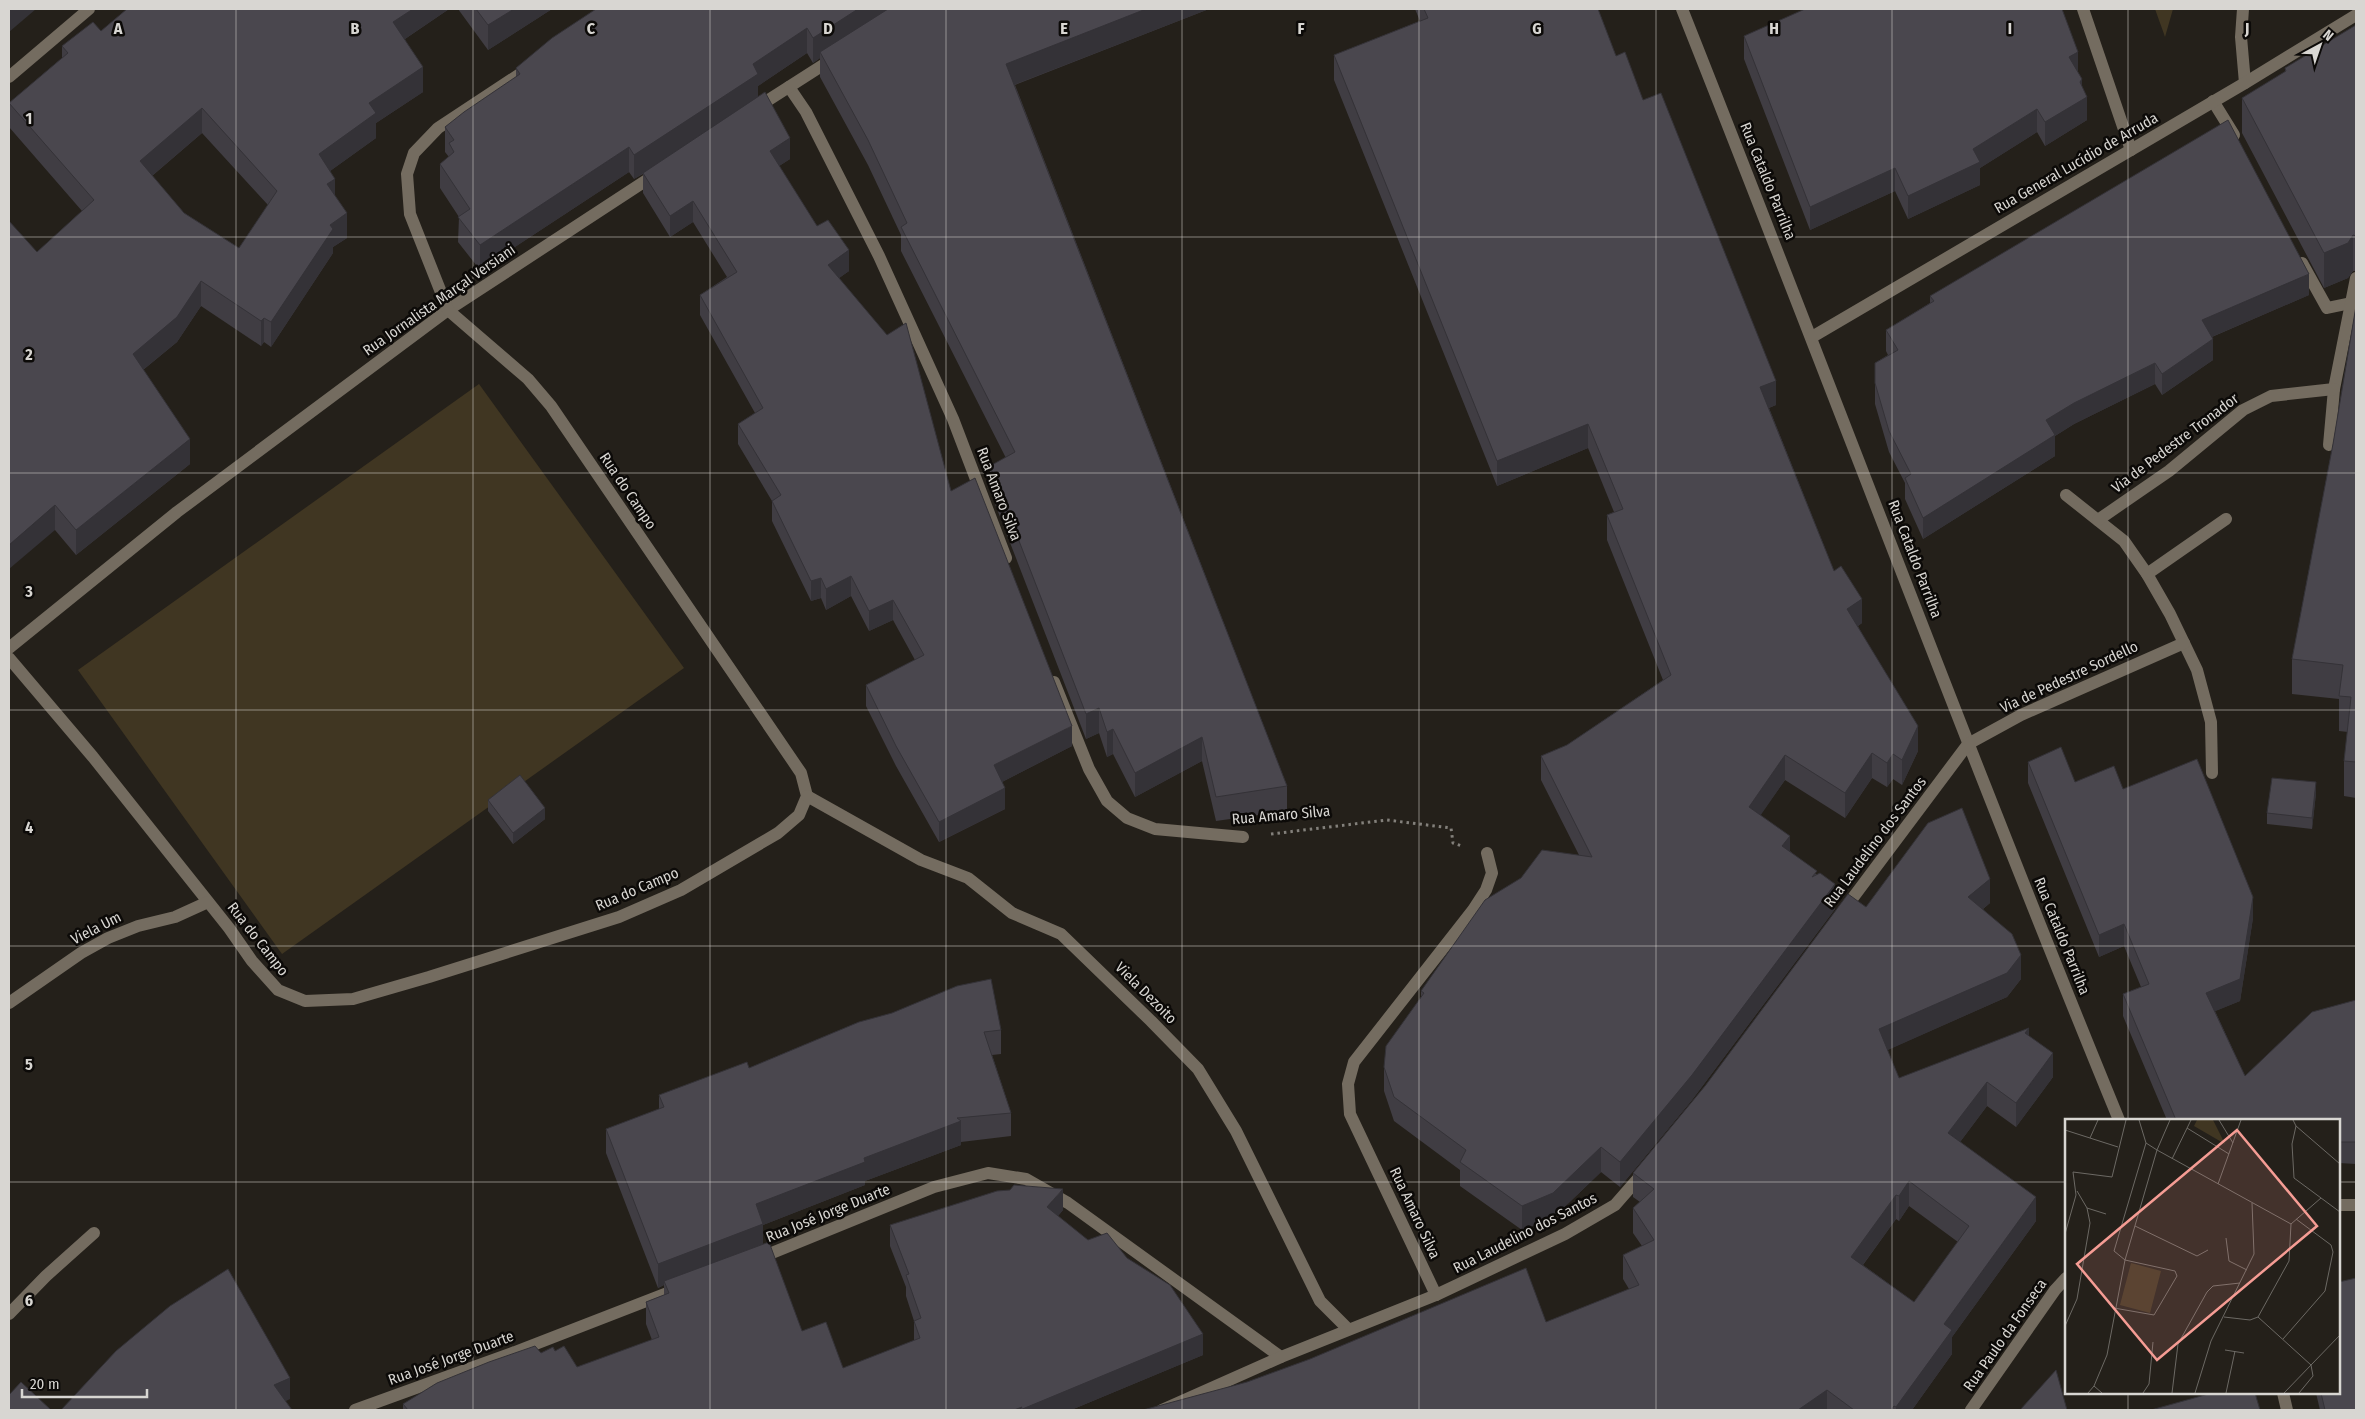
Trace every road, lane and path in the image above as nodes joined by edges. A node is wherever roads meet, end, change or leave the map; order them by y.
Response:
1 (89, 9) edge
2 (1682, 9) edge
3 (2083, 9) edge
4 (2243, 9) edge
5 (2356, 15) edge
6 (845, 50) edge
7 (536, 63) edge
8 (9, 77) edge
9 (2245, 83) junction
10 (789, 87) junction
11 (2213, 101) junction
12 (747, 114) edge
13 (2239, 144) edge
14 (2131, 150) junction
15 (664, 169) edge
16 (2294, 250) edge
17 (2356, 278) edge
18 (2351, 304) junction
19 (448, 310) junction
20 (1812, 337) junction
21 (2334, 389) junction
22 (2329, 445) dead end
23 (2066, 495) dead end
24 (2226, 519) dead end
25 (2098, 520) junction
26 (1009, 567) edge
27 (2147, 574) junction
28 (2184, 643) junction
29 (9, 648) edge
30 (9, 658) edge
31 (1049, 668) edge
32 (1968, 744) junction
33 (2212, 773) dead end
34 (807, 796) junction
35 (1243, 837) joint
36 (1486, 853) joint
37 (208, 902) junction
38 (1834, 924) edge
39 (9, 1003) edge
40 (2119, 1119) edge
41 (1653, 1162) edge
42 (2340, 1205) edge
43 (2356, 1205) edge
44 (94, 1233) dead end
45 (743, 1264) edge
46 (2065, 1279) edge
47 (689, 1284) edge
48 (1436, 1295) junction
49 (9, 1314) edge
50 (1348, 1330) junction
51 (1281, 1357) junction
52 (2283, 1394) edge
53 (355, 1410) edge
54 (1162, 1410) edge
55 (1971, 1410) edge
56 (2287, 1410) edge

1 - 8 street
2 - 20 street, Rua Cataldo Parrilha
3 - 14 street
4 - 9 street
5 - 9 street, Rua General Lucídio de Arruda
6 - 10 street
7 - 19 street
9 - 11 street, Rua General Lucídio de Arruda
10 - 12 street
10 - 26 street, Rua Amaro Silva
11 - 13 street
11 - 14 street, Rua General Lucídio de Arruda
14 - 20 street, Rua General Lucídio de Arruda
15 - 19 street, Rua Jornalista Marçal Versiani
16 - 18 street
17 - 18 street
18 - 21 street
19 - 29 street, Rua Jornalista Marçal Versiani
19 - 34 street, Rua do Campo
20 - 32 street, Rua Cataldo Parrilha
21 - 22 street
21 - 25 street, Via de Pedestre Tronador
23 - 25 street
24 - 27 street
25 - 27 street
27 - 28 street
28 - 32 street, Via de Pedestre Sordello
28 - 33 street
30 - 37 street, Rua do Campo
31 - 35 street, Rua Amaro Silva
32 - 38 street, Rua Laudelino dos Santos
32 - 40 street, Rua Cataldo Parrilha
34 - 37 street, Rua do Campo
34 - 50 street, Viela Dezoito
35 - 36 path, Rua Amaro Silva
36 - 48 street, Rua Amaro Silva
37 - 39 street, Viela Um
41 - 48 street, Rua Laudelino dos Santos
42 - 43 street
44 - 49 street
45 - 51 street, Rua José Jorge Duarte
46 - 55 street, Rua Paulo da Fonseca
47 - 53 street, Rua José Jorge Duarte
48 - 50 street, Rua Laudelino dos Santos
50 - 51 street, Rua Laudelino dos Santos
51 - 54 street, Rua Laudelino dos Santos
52 - 56 street

